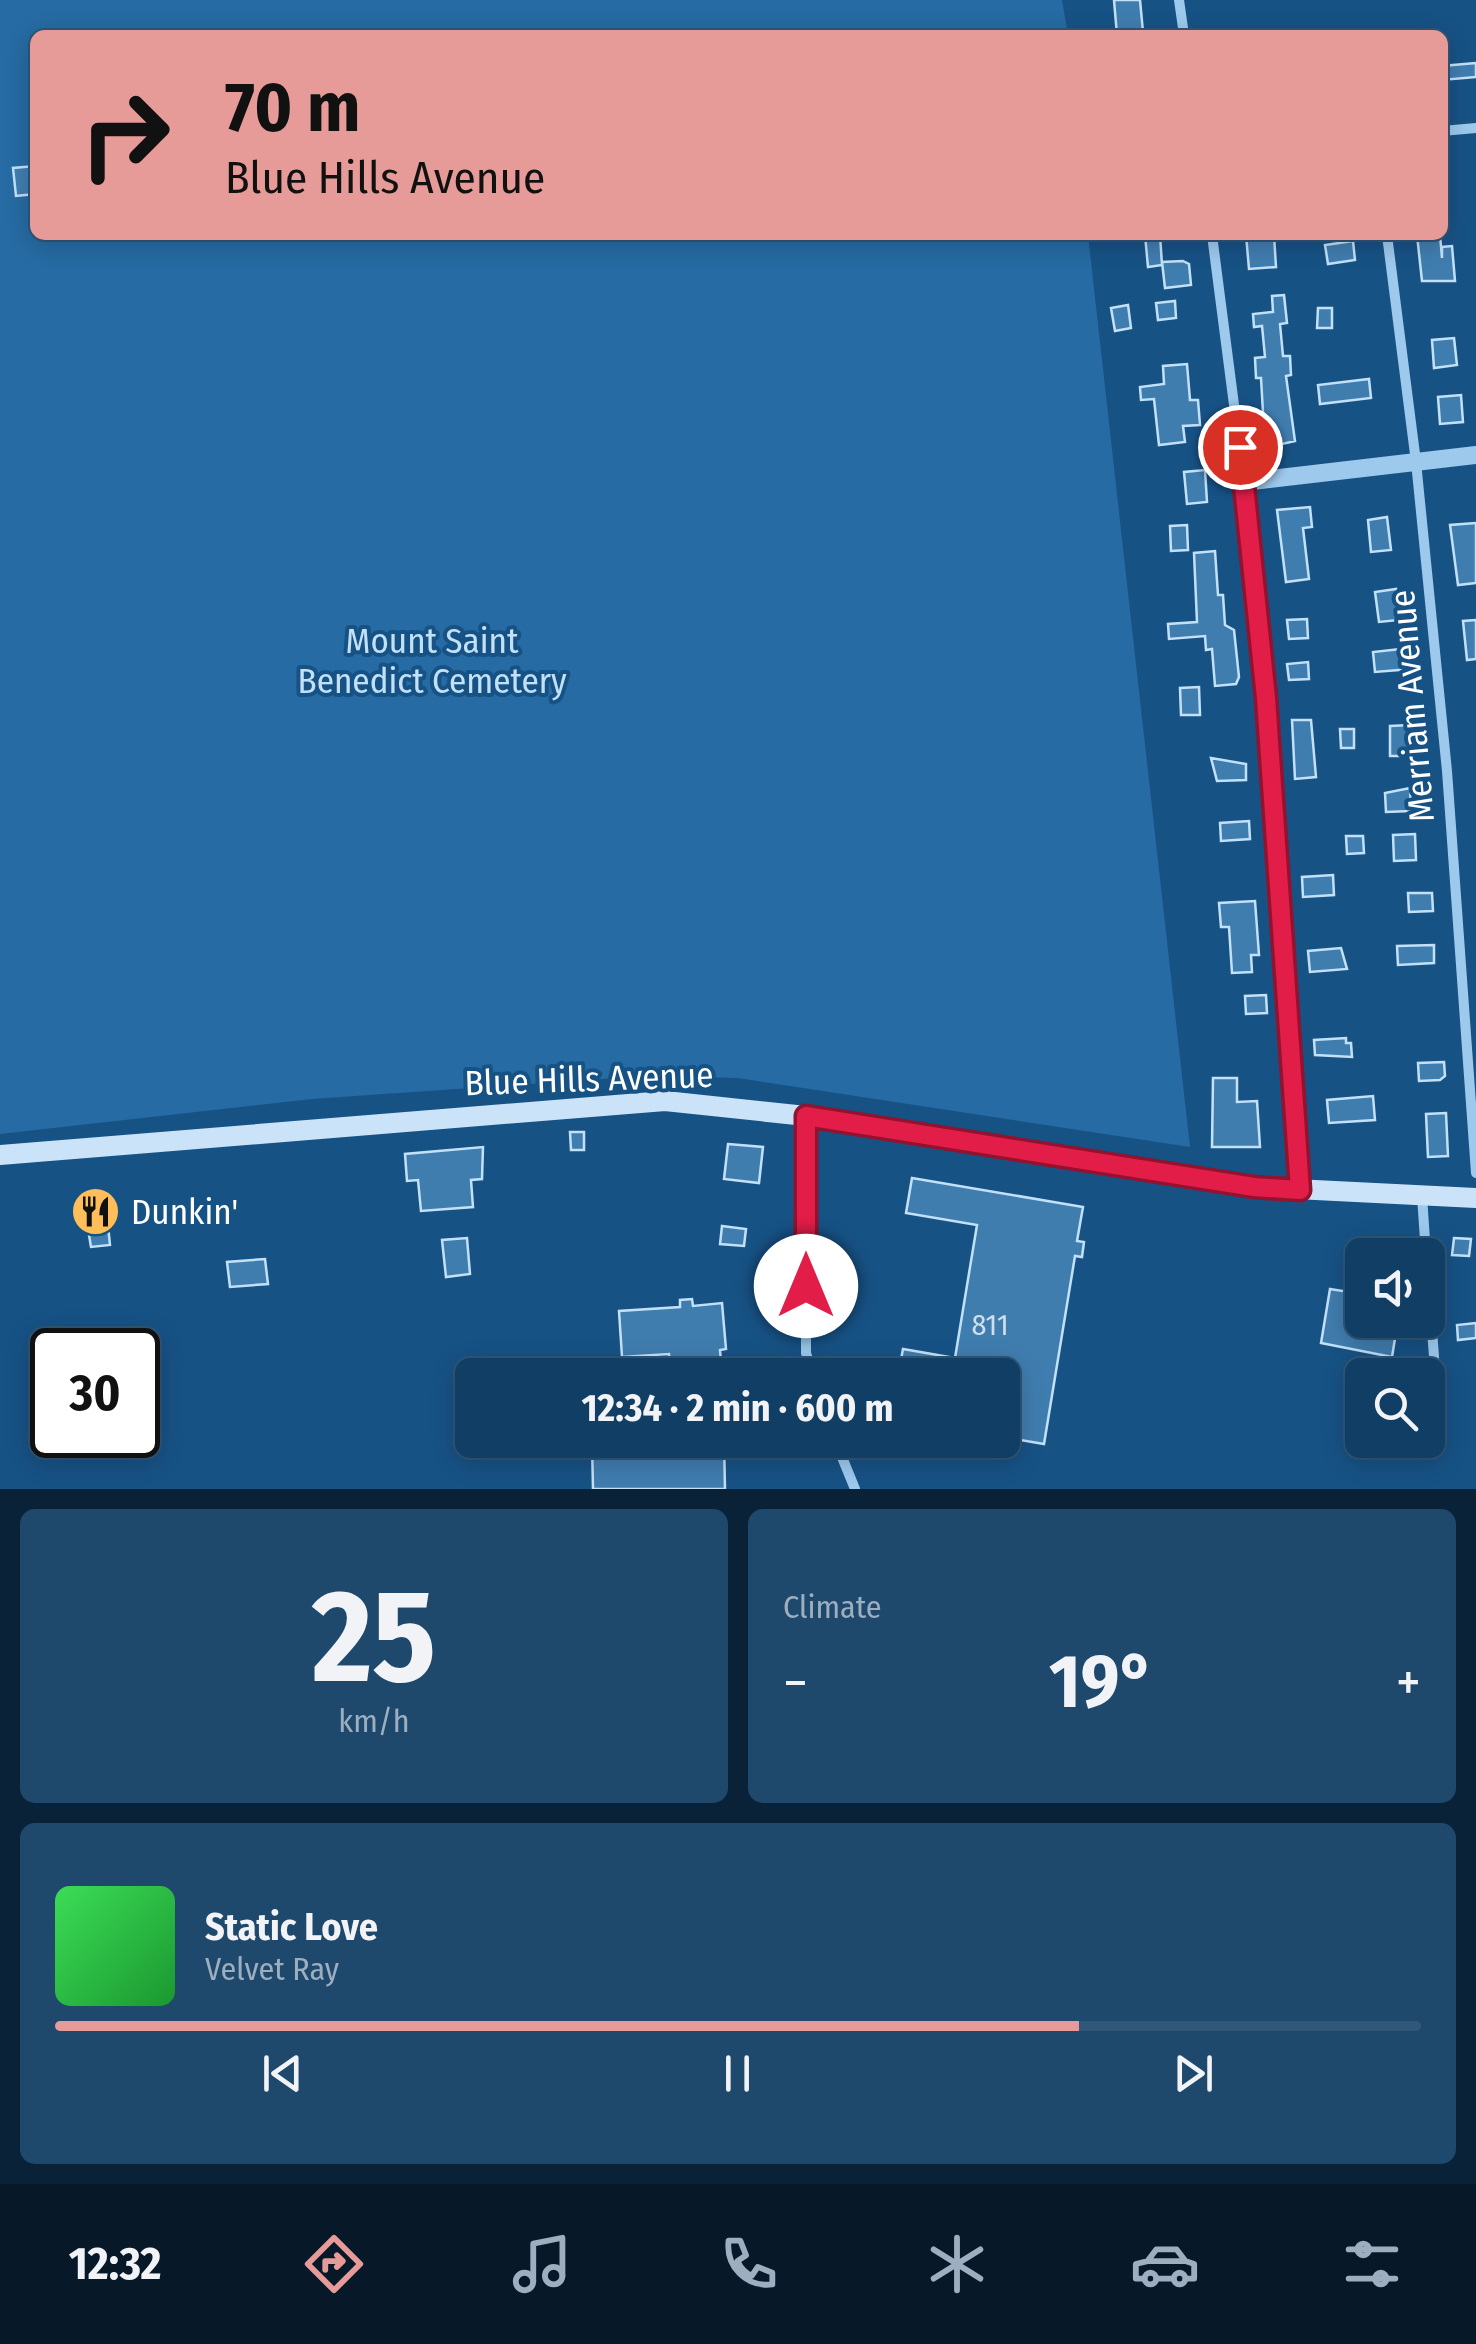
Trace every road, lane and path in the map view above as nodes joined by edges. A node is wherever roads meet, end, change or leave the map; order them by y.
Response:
1 (1179, 0) edge
2 (1183, 30) edge
3 (1476, 128) edge
4 (1448, 130) edge
5 (1213, 240) edge
6 (1388, 240) edge
7 (1476, 455) edge
8 (1416, 462) junction
9 (1244, 482) junction
10 (806, 1116) junction
11 (0, 1156) edge
12 (1476, 1174) edge
13 (1300, 1190) junction
14 (1422, 1195) junction
15 (1476, 1198) edge
16 (1425, 1238) edge
17 (807, 1358) edge
18 (842, 1458) edge
19 (855, 1489) edge

1 - 2 street
3 - 4 street
5 - 9 street
6 - 8 street, Merriam Avenue
7 - 8 street
8 - 9 street
8 - 12 street, Merriam Avenue
9 - 13 street
10 - 11 main road, Blue Hills Avenue
10 - 13 main road, Blue Hills Avenue
10 - 17 street
13 - 14 main road, Blue Hills Avenue
14 - 15 main road, Blue Hills Avenue
14 - 16 street
18 - 19 street

